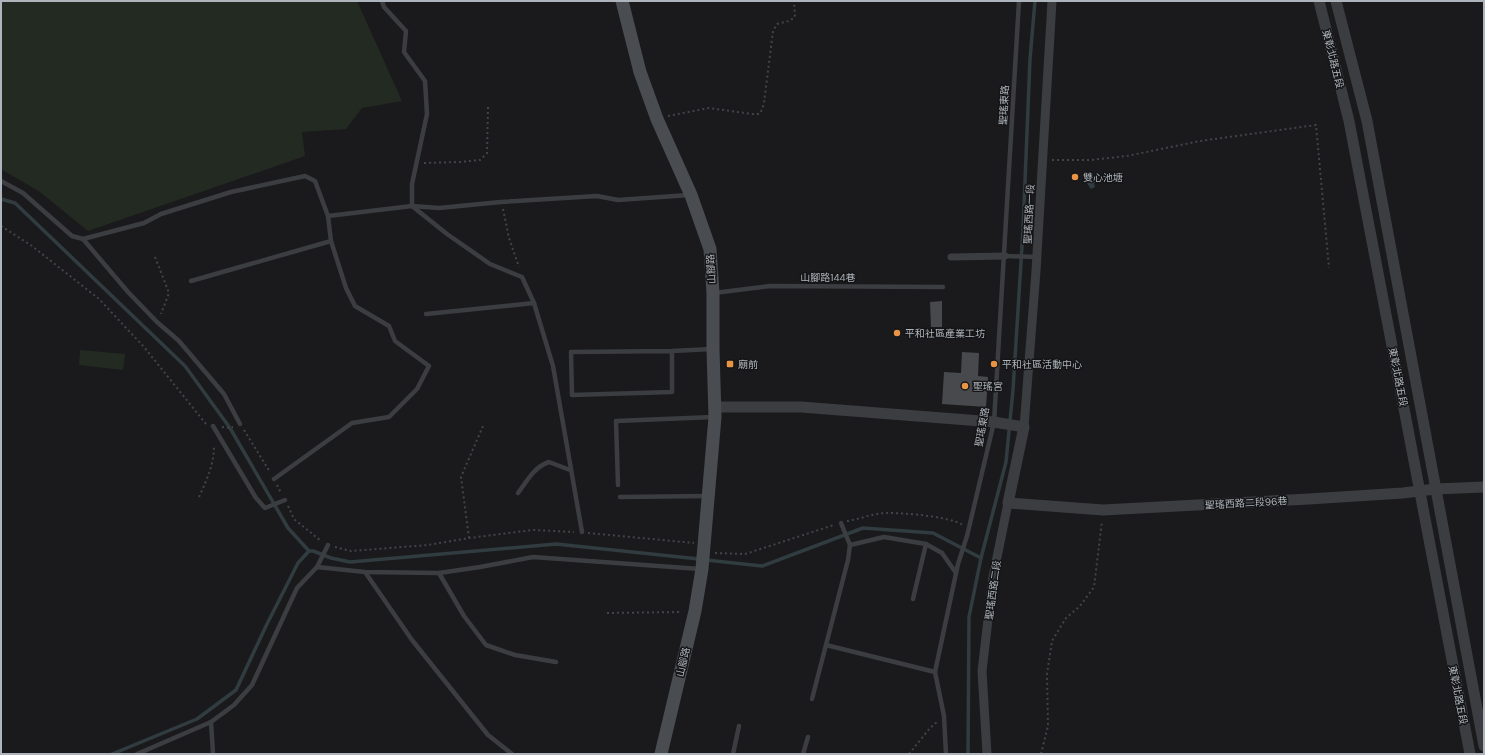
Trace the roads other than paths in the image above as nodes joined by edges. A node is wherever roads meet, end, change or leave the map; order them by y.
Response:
1 (382, 1) edge
2 (622, 1) edge
3 (1020, 1) edge
4 (1052, 1) edge
5 (1319, 1) edge
6 (1336, 1) edge
7 (1, 181) edge
8 (691, 195) junction
9 (412, 206) junction
10 (328, 216) junction
11 (83, 239) junction
12 (331, 241) junction
13 (1005, 256) junction
14 (951, 257) dead end
15 (1037, 257) junction
16 (191, 281) dead end
17 (943, 287) dead end
18 (713, 293) junction
19 (534, 303) junction
20 (426, 314) dead end
21 (713, 349) junction
22 (672, 351) junction
23 (715, 412) junction
24 (996, 423) junction
25 (240, 424) road end
26 (213, 426) road end
27 (1024, 428) junction
28 (570, 470) junction
29 (274, 479) road end
30 (618, 485) dead end
31 (1484, 487) edge
32 (1435, 489) junction
33 (1420, 491) junction
34 (518, 493) dead end
35 (708, 496) junction
36 (620, 497) dead end
37 (285, 500) road end
38 (1008, 503) junction
39 (841, 523) road end
40 (582, 532) road end
41 (926, 544) junction
42 (328, 545) road end
43 (850, 545) junction
44 (317, 567) junction
45 (702, 569) junction
46 (365, 572) junction
47 (439, 572) junction
48 (956, 573) junction
49 (913, 599) dead end
50 (826, 645) junction
51 (556, 662) dead end
52 (935, 672) junction
53 (812, 699) dead end
54 (211, 722) junction
55 (739, 726) dead end
56 (808, 737) dead end
57 (1484, 746) edge
58 (137, 754) edge
59 (213, 754) edge
60 (512, 754) edge
61 (661, 754) edge
62 (733, 754) edge
63 (803, 754) edge
64 (946, 754) edge
65 (987, 754) edge
66 (1470, 754) edge

1 - 9 lane
2 - 8 main road, 山腳路
3 - 13 lane, 聖瑤東路
4 - 15 street, 聖瑤西路一段
5 - 33 street, 東彰北路五段
6 - 32 street, 東彰北路五段
7 - 11 lane
8 - 9 lane
8 - 18 main road, 山腳路
9 - 10 lane
9 - 19 lane
10 - 11 lane
10 - 12 lane
11 - 25 lane
12 - 16 lane
12 - 29 lane
13 - 14 street
13 - 15 lane
13 - 24 lane, 聖瑤東路
15 - 27 street, 聖瑤西路一段
17 - 18 lane, 山腳路144巷
18 - 21 main road, 山腳路
19 - 20 lane
19 - 28 lane
21 - 22 lane
21 - 23 main road, 山腳路
22 - 22 lane
23 - 24 street
23 - 30 lane
23 - 35 main road, 山腳路
24 - 27 street
24 - 48 lane, 聖瑤東路
26 - 37 lane
27 - 38 street, 聖瑤西路二段
28 - 34 lane
28 - 40 lane
31 - 32 street, 聖瑤西路二段96巷
32 - 33 street, 聖瑤西路二段96巷
32 - 57 street, 東彰北路五段
33 - 38 street, 聖瑤西路二段96巷
33 - 66 street, 東彰北路五段
35 - 36 lane
35 - 45 main road, 山腳路
38 - 65 street, 聖瑤西路二段
39 - 43 lane
41 - 43 lane
41 - 48 lane
41 - 49 lane
42 - 44 lane
43 - 50 lane
44 - 46 lane
44 - 54 lane
45 - 47 lane
45 - 61 main road, 山腳路
46 - 47 lane
46 - 60 lane
47 - 51 lane
48 - 52 lane, 聖瑤東路
50 - 52 lane
50 - 53 lane
52 - 64 lane, 聖瑤東路
54 - 58 lane
54 - 59 lane
55 - 62 lane
56 - 63 lane

